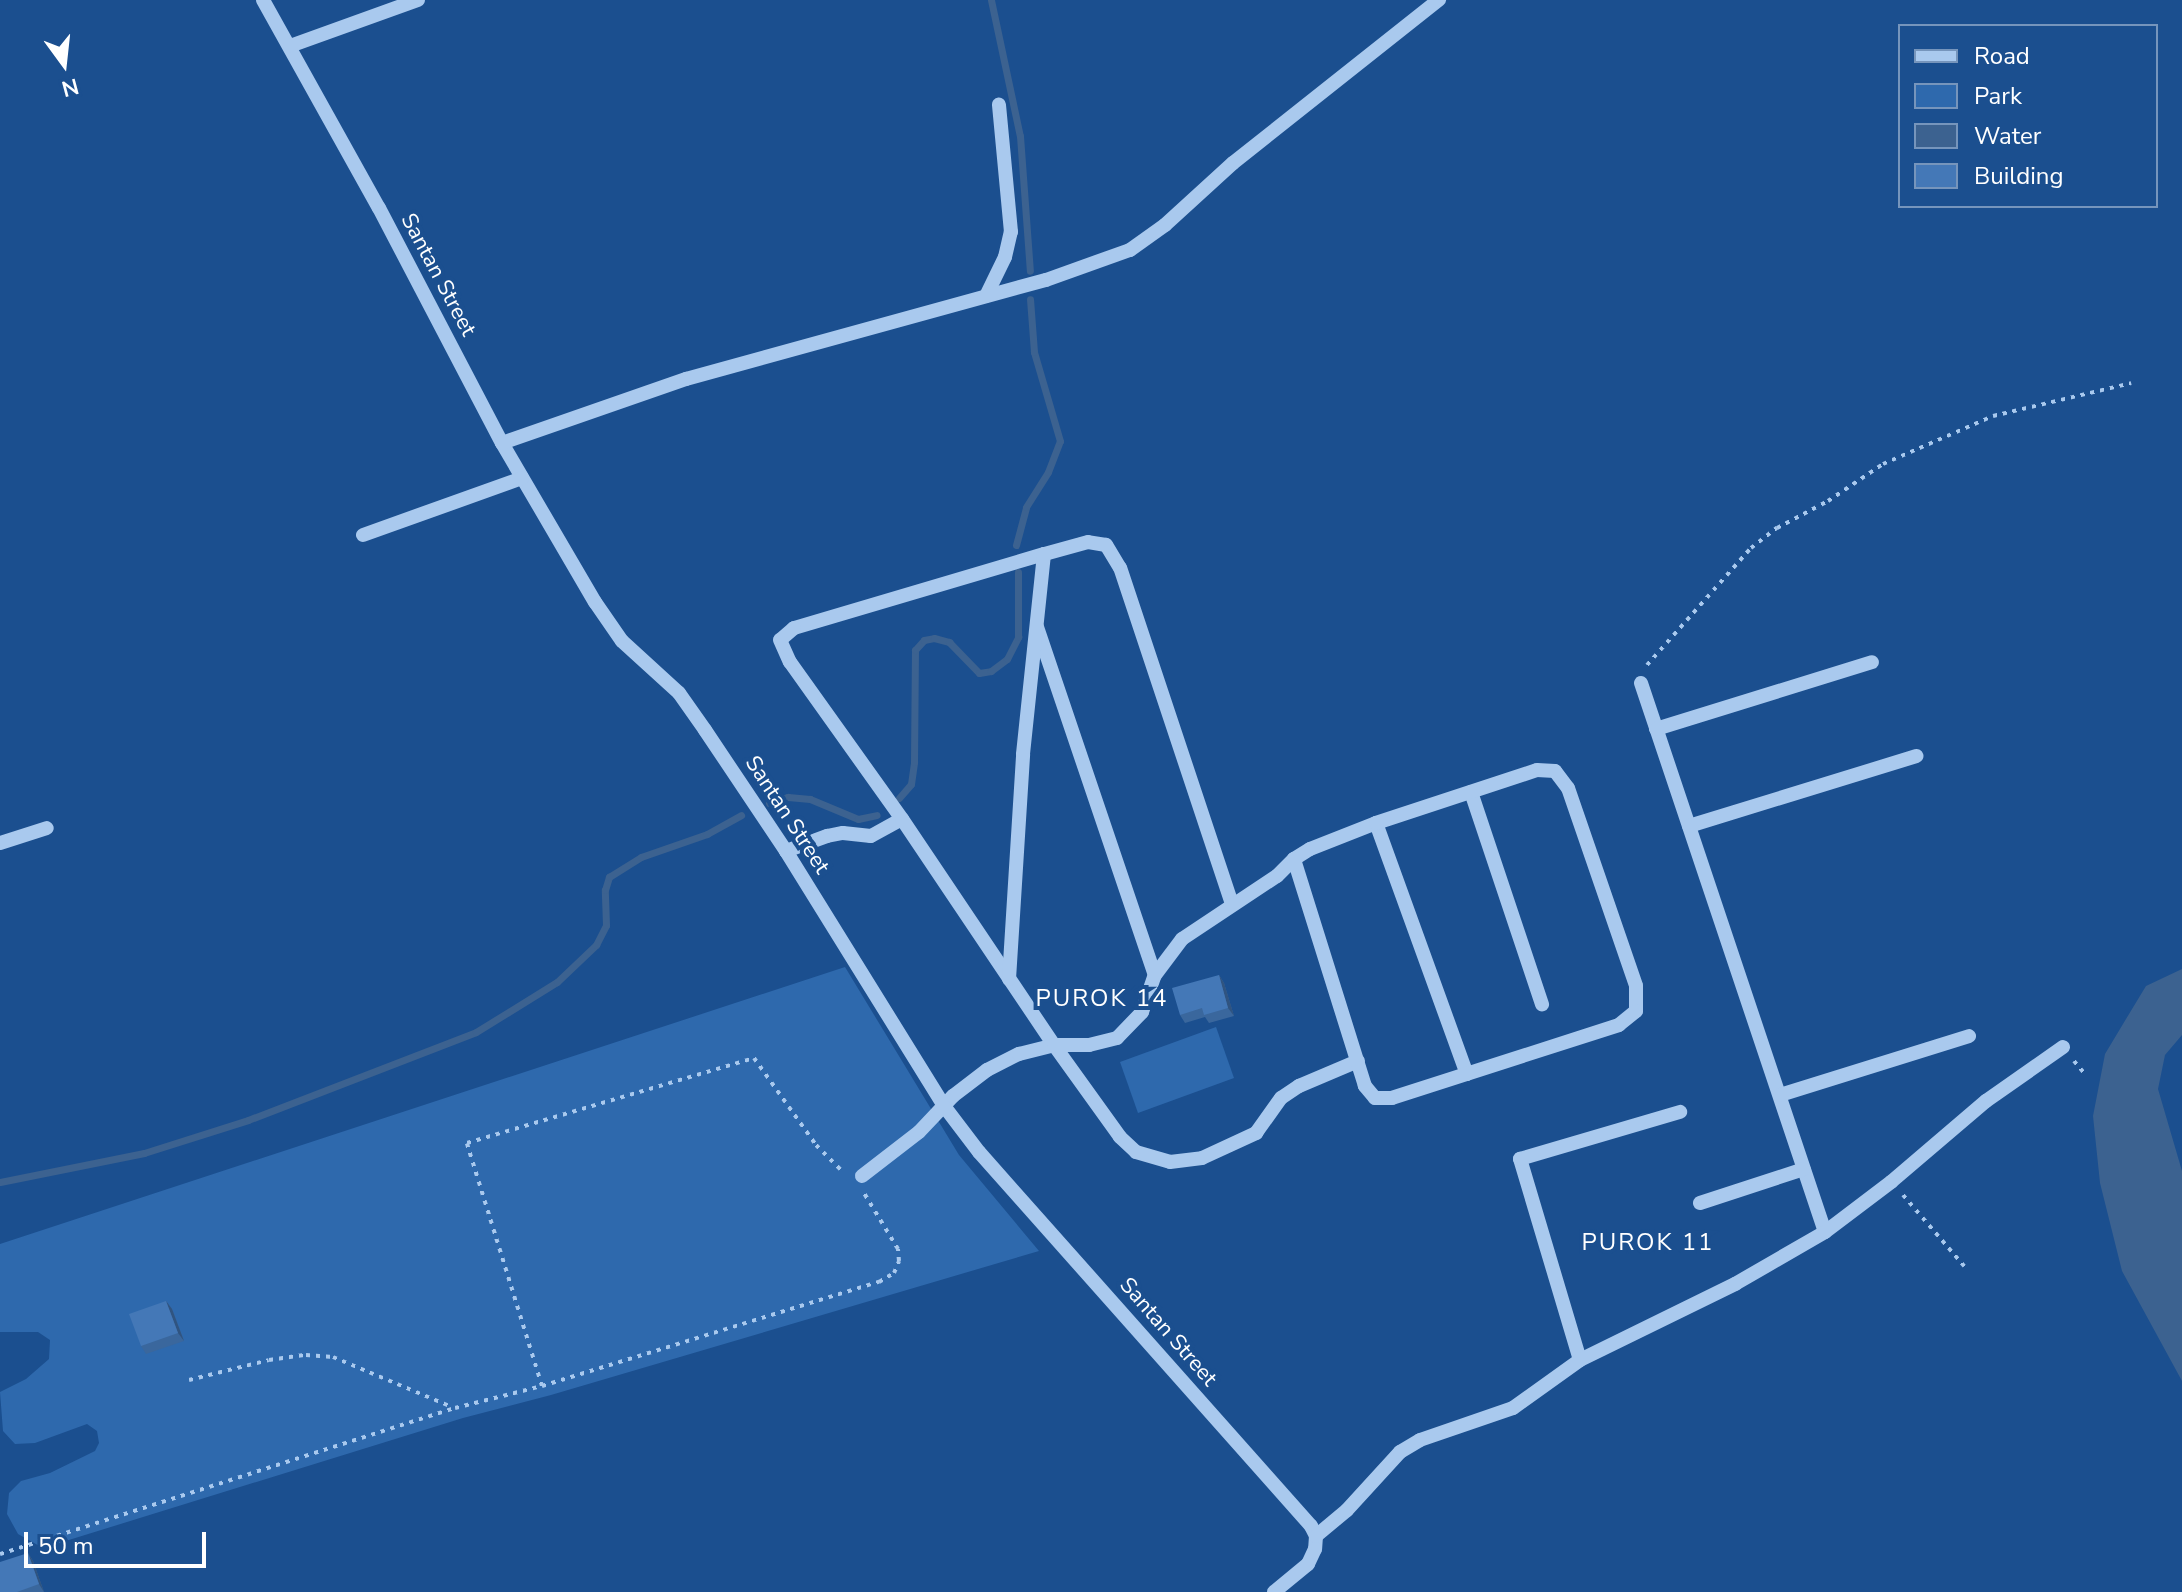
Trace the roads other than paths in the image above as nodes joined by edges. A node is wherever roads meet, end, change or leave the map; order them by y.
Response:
1 (263, 0) edge
2 (418, 0) edge
3 (1439, 0) edge
4 (290, 46) junction
5 (999, 105) dead end
6 (986, 296) junction
7 (502, 443) junction
8 (522, 478) junction
9 (363, 535) dead end
10 (1044, 554) junction
11 (1036, 622) junction
12 (1872, 662) dead end
13 (1641, 683) road end
14 (1656, 729) junction
15 (1916, 756) dead end
16 (1471, 792) junction
17 (902, 819) junction
18 (1376, 823) junction
19 (1689, 826) junction
20 (47, 828) dead end
21 (0, 843) edge
22 (786, 851) junction
23 (1294, 859) junction
24 (1232, 904) junction
25 (1155, 975) junction
26 (1009, 979) junction
27 (1542, 1004) dead end
28 (1969, 1036) dead end
29 (1054, 1045) junction
30 (2063, 1047) dead end
31 (1358, 1061) junction
32 (1467, 1074) junction
33 (1780, 1095) junction
34 (944, 1106) junction
35 (1680, 1112) dead end
36 (1804, 1169) junction
37 (862, 1176) road end
38 (1700, 1203) dead end
39 (1825, 1232) junction
40 (1580, 1360) junction
41 (1316, 1536) junction
42 (1274, 1592) edge

1 - 4 street, Santan Street
2 - 4 street
3 - 6 street
4 - 7 street, Santan Street
5 - 6 street
6 - 7 street
7 - 8 street, Santan Street
8 - 9 street
8 - 22 street, Santan Street
10 - 11 street
10 - 17 street
10 - 24 street
11 - 25 street
11 - 26 street
12 - 14 street
13 - 14 street
14 - 19 street
15 - 19 street
16 - 18 street
16 - 27 street
16 - 32 street
17 - 22 street
17 - 26 street
18 - 23 street
18 - 32 street
19 - 33 street
20 - 21 street
22 - 34 street, Santan Street
23 - 24 street
23 - 31 street
24 - 25 street
25 - 29 street
26 - 29 street
28 - 33 street
29 - 31 street
29 - 34 street
30 - 39 street
31 - 32 street
33 - 36 street
34 - 37 street
34 - 41 street, Santan Street
35 - 40 street
36 - 38 street
36 - 39 street
39 - 40 street
40 - 41 street
41 - 42 street

